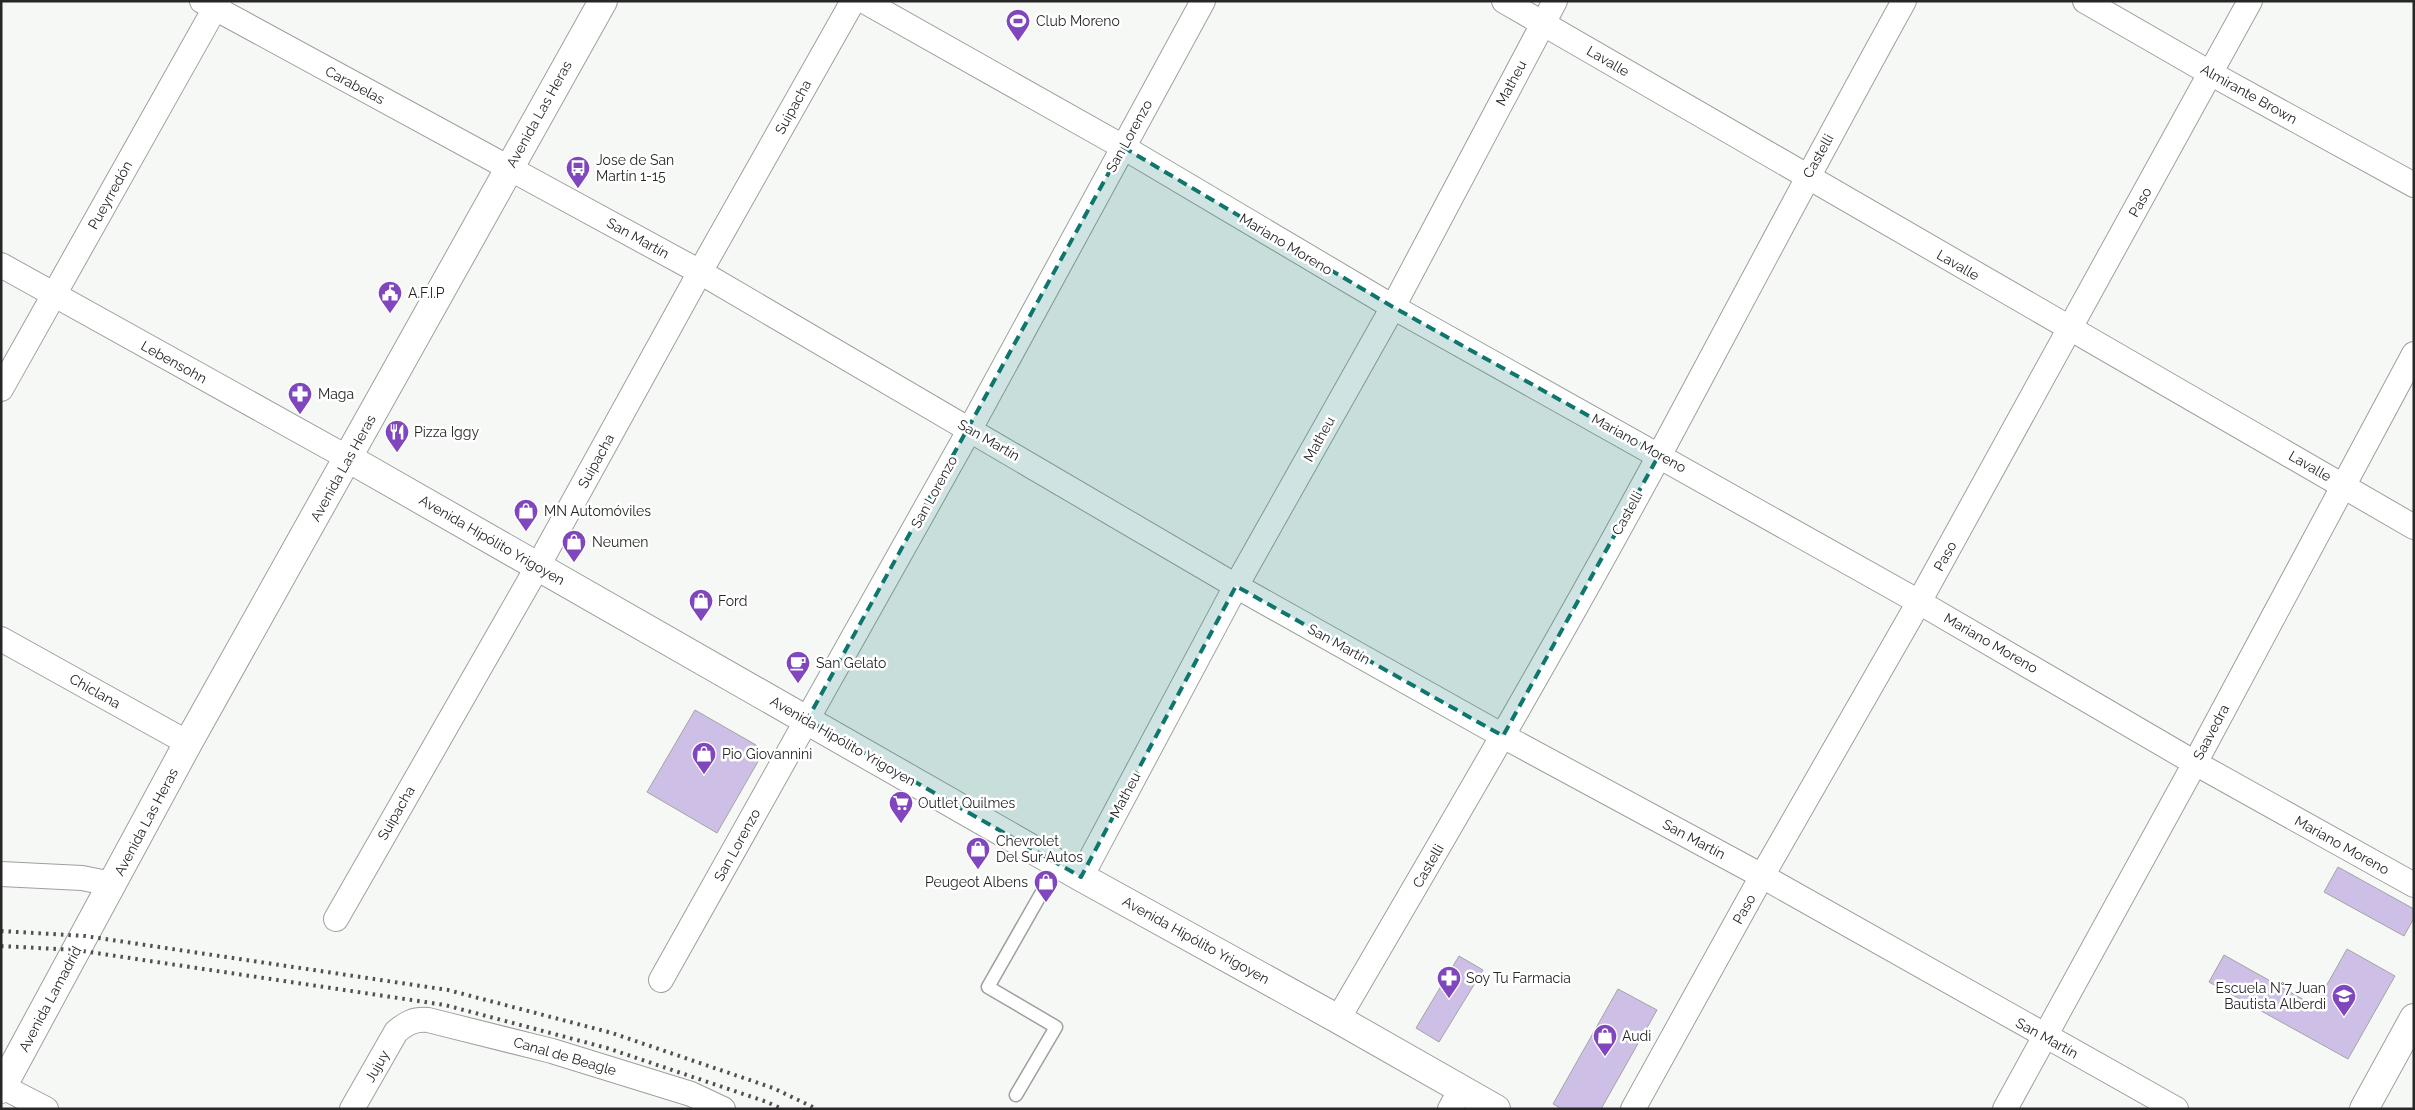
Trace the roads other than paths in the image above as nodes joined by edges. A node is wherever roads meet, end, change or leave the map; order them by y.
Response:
1 (603, 1) edge
2 (853, 1) edge
3 (864, 1) edge
4 (1203, 1) edge
5 (1504, 1) edge
6 (1556, 1) edge
7 (1904, 1) edge
8 (2085, 1) edge
9 (2250, 1) edge
10 (212, 4) edge
11 (1543, 24) junction
12 (2210, 73) junction
13 (1123, 147) junction
14 (509, 168) junction
15 (1807, 176) junction
16 (2414, 185) edge
17 (1, 265) edge
18 (700, 272) junction
19 (54, 296) junction
20 (1393, 307) junction
21 (2070, 330) junction
22 (2414, 354) edge
23 (1, 389) edge
24 (970, 429) junction
25 (1659, 455) junction
26 (348, 458) junction
27 (2343, 485) junction
28 (2414, 527) edge
29 (538, 566) junction
30 (1236, 586) junction
31 (1919, 602) junction
32 (1, 639) edge
33 (807, 720) junction
34 (1503, 736) junction
35 (188, 743) junction
36 (2195, 763) junction
37 (1058, 864) junction
38 (1, 874) edge
39 (1762, 876) junction
40 (1082, 877) junction
41 (112, 884) junction
42 (2414, 885) edge
43 (336, 919) dead end
44 (85, 936) joint
45 (661, 980) dead end
46 (1338, 1018) junction
47 (2414, 1018) edge
48 (404, 1024) joint
49 (2044, 1036) junction
50 (2, 1087) edge
51 (1016, 1095) dead end
52 (1456, 1099) edge
53 (718, 1107) edge
54 (46, 1109) edge
55 (352, 1109) edge
56 (1496, 1109) edge
57 (1633, 1109) edge
58 (2005, 1109) edge
59 (2176, 1109) edge
60 (2364, 1109) edge

1 - 14 street, Avenida Las Heras
2 - 18 street, Suipacha
3 - 13 street, Mariano Moreno
4 - 13 street, San Lorenzo
5 - 11 street, Lavalle
6 - 11 street, Matheu
7 - 15 street, Castelli
8 - 12 street, Almirante Brown
9 - 12 street, Paso
10 - 14 street, Carabelas
10 - 19 street, Pueyrredón
11 - 15 street, Lavalle
11 - 20 street, Matheu
12 - 16 street, Almirante Brown
12 - 21 street, Paso
13 - 20 street, Mariano Moreno
13 - 24 street, San Lorenzo
14 - 18 street, San Martín
14 - 26 street, Avenida Las Heras
15 - 21 street, Lavalle
15 - 25 street, Castelli
17 - 19 street, Lebensohn
18 - 24 street, San Martín
18 - 29 street, Suipacha
19 - 23 street, Pueyrredón
19 - 26 street, Lebensohn
20 - 25 street, Mariano Moreno
20 - 30 street, Matheu
21 - 27 street, Lavalle
21 - 31 street, Paso
22 - 27 street, Saavedra
24 - 30 street, San Martín
24 - 33 street, San Lorenzo
25 - 31 street, Mariano Moreno
25 - 34 street, Castelli
26 - 29 street, Avenida Hipólito Yrigoyen
26 - 35 street, Avenida Las Heras
27 - 28 street, Lavalle
27 - 36 street, Saavedra
29 - 33 street, Avenida Hipólito Yrigoyen
29 - 43 street, Suipacha
30 - 34 street, San Martín
30 - 40 street, Matheu
31 - 36 street, Mariano Moreno
31 - 39 street, Paso
32 - 35 street, Chiclana
33 - 37 street, Avenida Hipólito Yrigoyen
33 - 45 street, San Lorenzo
34 - 39 street, San Martín
34 - 46 street, Castelli
35 - 41 street, Avenida Las Heras
36 - 42 street, Mariano Moreno
36 - 49 street, Saavedra
37 - 40 street, Avenida Hipólito Yrigoyen
37 - 51 lane
38 - 41 street
39 - 49 street, San Martín
39 - 57 street, Paso
40 - 46 street, Avenida Hipólito Yrigoyen
41 - 44 street, Avenida Las Heras
44 - 50 street, Avenida Lamadrid
46 - 52 street, Avenida Hipólito Yrigoyen
47 - 60 street
48 - 53 street, Canal de Beagle
48 - 55 street, Jujuy
49 - 58 street, Saavedra
49 - 59 street, San Martín
50 - 54 street
52 - 56 street, Avenida Hipólito Yrigoyen

